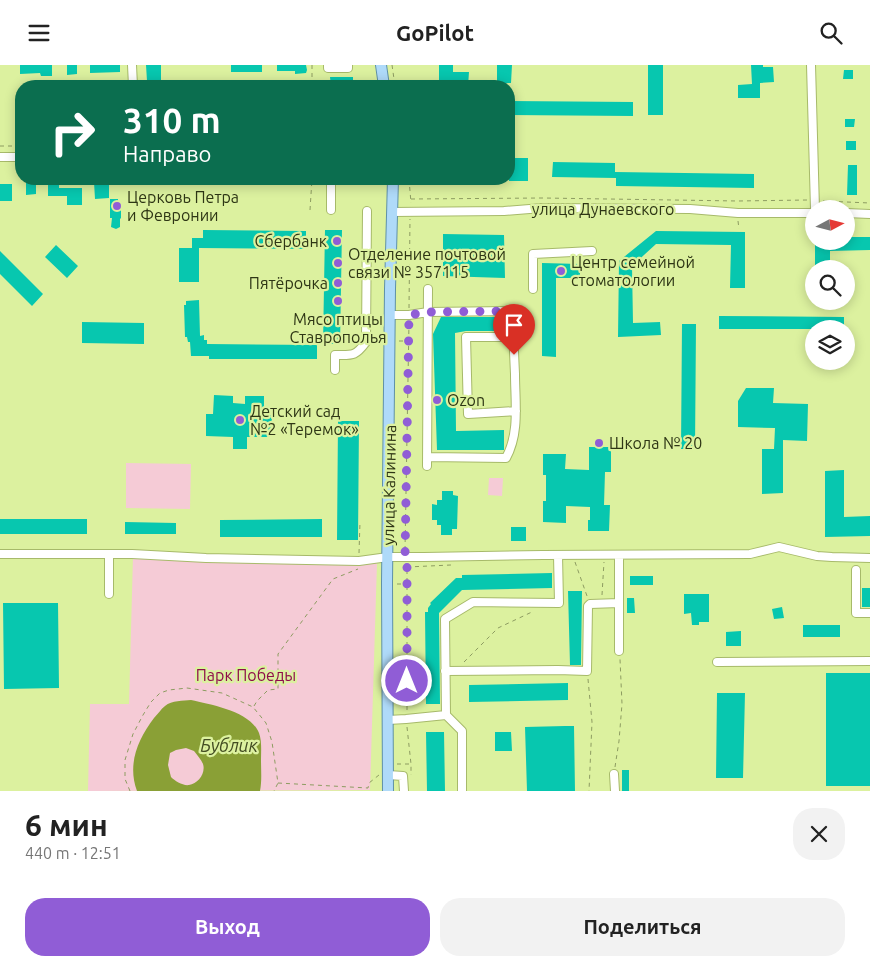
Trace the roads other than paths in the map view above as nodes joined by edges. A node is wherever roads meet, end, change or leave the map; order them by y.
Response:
1 (132, 65) edge
2 (328, 65) edge
3 (348, 65) edge
4 (381, 65) edge
5 (811, 65) edge
6 (132, 80) edge
7 (383, 80) edge
8 (0, 157) edge
9 (15, 157) edge
10 (331, 185) edge
11 (393, 185) edge
12 (815, 200) edge
13 (331, 210) dead end
14 (367, 211) dead end
15 (392, 211) junction
16 (805, 213) edge
17 (855, 213) edge
18 (870, 214) edge
19 (592, 251) dead end
20 (428, 289) dead end
21 (533, 289) dead end
22 (428, 312) junction
23 (390, 315) junction
24 (513, 337) junction
25 (335, 370) dead end
26 (516, 411) junction
27 (0, 554) edge
28 (109, 554) junction
29 (558, 555) junction
30 (619, 555) junction
31 (388, 557) junction
32 (870, 558) edge
33 (856, 570) dead end
34 (109, 594) dead end
35 (619, 603) junction
36 (870, 613) edge
37 (619, 651) road end
38 (870, 661) edge
39 (717, 662) dead end
40 (445, 671) junction
41 (446, 715) junction
42 (388, 720) junction
43 (388, 775) junction
44 (614, 775) road end
45 (388, 791) edge
46 (404, 791) edge
47 (462, 791) edge
48 (615, 791) edge

1 - 6 street
2 - 3 street
4 - 7 main road
5 - 12 street
8 - 9 street
10 - 13 street
11 - 15 main road, улица Калинина
14 - 25 street
15 - 16 street, улица Дунаевского
15 - 23 main road, улица Калинина
17 - 18 street
19 - 21 street
20 - 22 street
22 - 23 street
22 - 24 street
22 - 26 street
23 - 31 main road, улица Калинина
24 - 26 street
24 - 26 street
27 - 28 street
28 - 31 street
28 - 34 street
29 - 30 street
29 - 31 street
29 - 40 street
30 - 32 street
30 - 35 street
31 - 42 main road, улица Калинина
33 - 36 street
35 - 37 street
35 - 40 street
38 - 39 street
40 - 41 street
41 - 42 street
41 - 47 street
42 - 43 main road, улица Калинина
43 - 45 main road, улица Калинина
43 - 46 street
44 - 48 street

